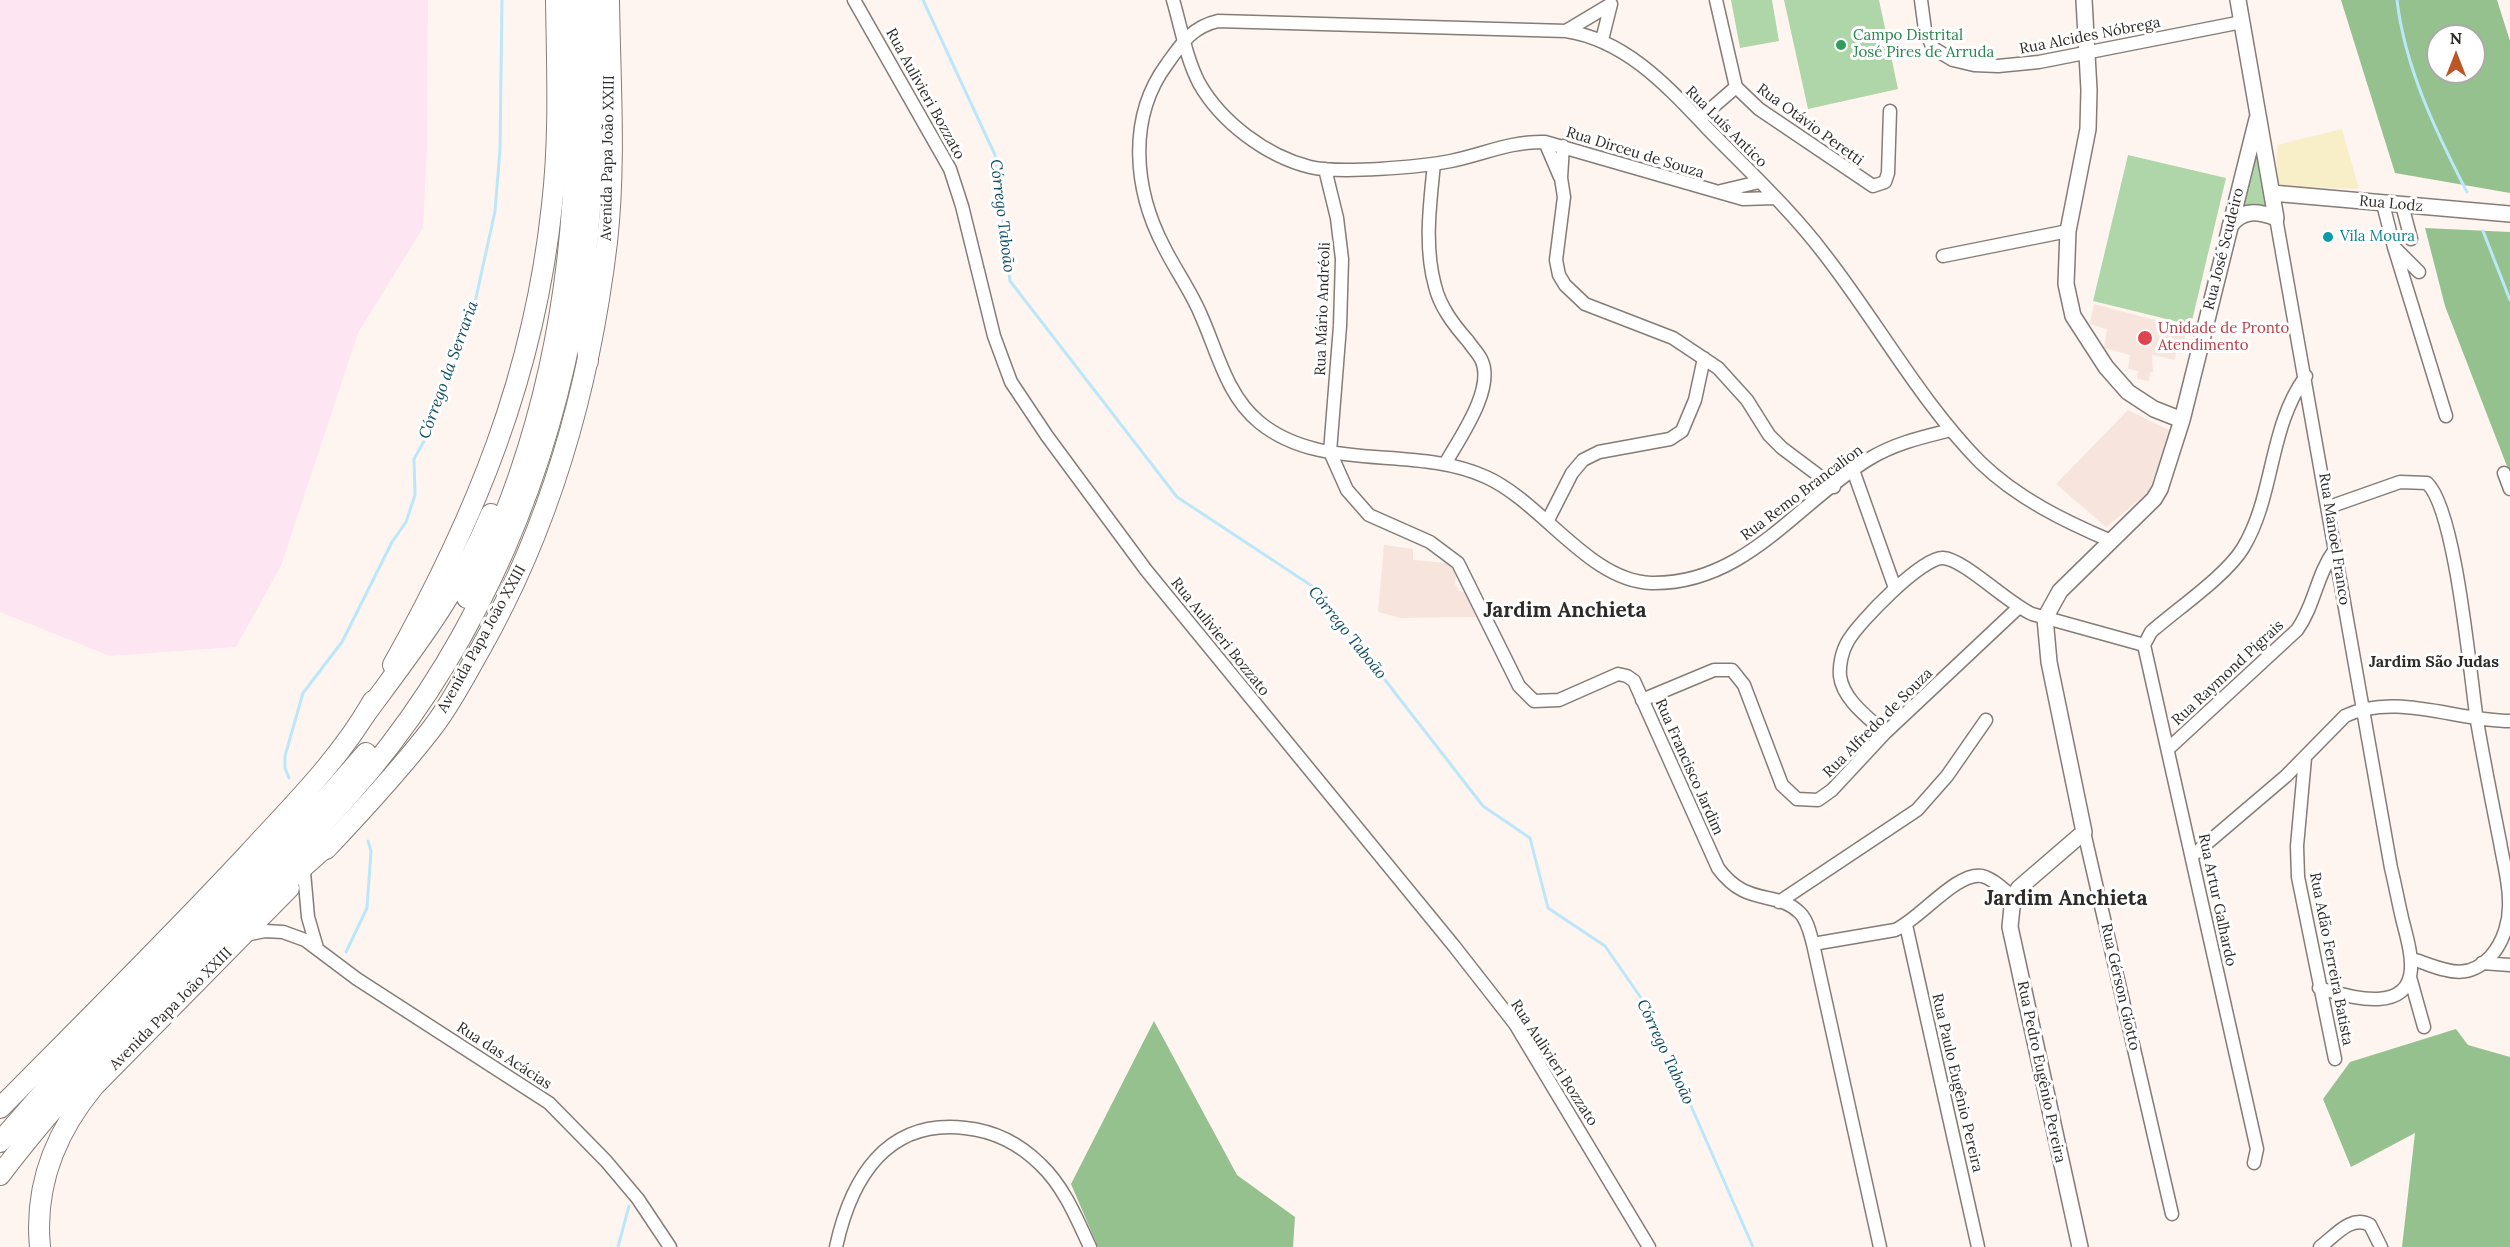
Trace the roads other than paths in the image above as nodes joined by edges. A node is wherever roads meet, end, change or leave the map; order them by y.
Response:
1 (556, 0) edge
2 (573, 0) edge
3 (591, 0) edge
4 (609, 0) edge
5 (854, 0) edge
6 (1173, 0) edge
7 (1716, 0) edge
8 (1922, 0) edge
9 (2084, 0) edge
10 (2238, 0) edge
11 (1612, 2) edge
12 (2242, 22) junction
13 (1566, 31) junction
14 (1185, 39) junction
15 (1602, 40) junction
16 (2087, 52) junction
17 (1736, 87) junction
18 (1890, 111) dead end
19 (1699, 119) junction
20 (2258, 119) junction
21 (1545, 142) junction
22 (1563, 146) junction
23 (1434, 164) junction
24 (1325, 169) junction
25 (1561, 178) junction
26 (1759, 182) junction
27 (1717, 192) junction
28 (2272, 194) junction
29 (1775, 198) junction
30 (2383, 204) junction
31 (2402, 205) junction
32 (2510, 214) edge
33 (2276, 218) junction
34 (2228, 229) junction
35 (2068, 231) junction
36 (2411, 239) dead end
37 (2394, 247) junction
38 (1943, 256) dead end
39 (585, 264) junction
40 (2419, 272) dead end
41 (561, 304) junction
42 (1704, 358) junction
43 (588, 361) junction
44 (2306, 376) junction
45 (2446, 416) dead end
46 (2182, 420) junction
47 (1951, 430) junction
48 (1330, 452) junction
49 (1445, 464) junction
50 (1853, 470) junction
51 (2505, 473) dead end
52 (1834, 487) junction
53 (2510, 489) edge
54 (2329, 507) junction
55 (1548, 520) junction
56 (2112, 541) junction
57 (2334, 551) junction
58 (1895, 588) junction
59 (2018, 608) junction
60 (2045, 618) junction
61 (2144, 645) junction
62 (1642, 700) junction
63 (2363, 709) junction
64 (364, 716) junction
65 (2477, 719) junction
66 (1986, 720) dead end
67 (2510, 721) edge
68 (1885, 733) junction
69 (2168, 749) junction
70 (2305, 758) junction
71 (2084, 832) junction
72 (336, 838) junction
73 (2192, 856) junction
74 (304, 872) junction
75 (2013, 897) junction
76 (1779, 902) junction
77 (1906, 926) junction
78 (245, 935) junction
79 (1813, 944) junction
80 (318, 948) junction
81 (2412, 959) junction
82 (2482, 963) junction
83 (2510, 964) edge
84 (187, 966) junction
85 (2410, 977) junction
86 (2319, 988) junction
87 (2424, 1028) dead end
88 (2335, 1059) dead end
89 (0, 1108) edge
90 (0, 1142) edge
91 (2254, 1163) dead end
92 (0, 1175) edge
93 (2172, 1214) dead end
94 (2324, 1246) edge
95 (40, 1247) edge
96 (670, 1247) edge
97 (836, 1247) edge
98 (1090, 1247) edge
99 (1649, 1247) edge
100 (1880, 1247) edge
101 (1978, 1247) edge
102 (2080, 1247) edge
103 (2381, 1247) edge

1 - 64 main road
2 - 41 main road
3 - 39 main road, Avenida Papa João XXIII
4 - 43 main road, Avenida Papa João XXIII
5 - 99 street, Rua Aulivieri Bozzato
6 - 14 street, Rua Dirceu de Souza
7 - 17 street, Rua Otávio Peretti
8 - 16 street, Rua Alcides Nóbrega
9 - 16 street
10 - 12 street, Rua Manoel Franco
11 - 13 street
11 - 15 street
12 - 16 street, Rua Alcides Nóbrega
12 - 20 street, Rua Manoel Franco
13 - 14 street, Rua Luís Antico
13 - 15 street, Rua Luís Antico
14 - 24 street, Rua Dirceu de Souza
14 - 48 street, Rua Remo Brancalion
15 - 19 street, Rua Luís Antico
16 - 35 street
17 - 18 street, Rua Otávio Peretti
17 - 19 street
19 - 26 street, Rua Luís Antico
20 - 28 street, Rua Manoel Franco
20 - 34 street, Rua José Scudeiro
21 - 22 street, Rua Dirceu de Souza
21 - 23 street, Rua Dirceu de Souza
21 - 25 street
22 - 25 street
22 - 27 street, Rua Dirceu de Souza
23 - 24 street, Rua Dirceu de Souza
23 - 49 street
24 - 48 street, Rua Mário Andréoli
25 - 42 street
26 - 27 street, Rua Dirceu de Souza
26 - 29 street, Rua Luís Antico
27 - 29 street, Rua Dirceu de Souza
28 - 30 street, Rua Lodz
28 - 33 street, Rua Manoel Franco
29 - 47 street, Rua Luís Antico
30 - 31 street, Rua Lodz
30 - 37 street
31 - 32 street, Rua Lodz
31 - 36 street
33 - 34 street
33 - 44 street, Rua Manoel Franco
34 - 46 street, Rua José Scudeiro
35 - 38 street
35 - 46 street
37 - 40 street
37 - 45 street
39 - 43 main road
39 - 84 main road, Avenida Papa João XXIII
41 - 64 main road
41 - 90 main road
42 - 52 street
42 - 55 street
43 - 72 main road, Avenida Papa João XXIII
44 - 54 street, Rua Manoel Franco
44 - 61 street
46 - 56 street, Rua José Scudeiro
47 - 50 street, Rua Remo Brancalion
47 - 56 street, Rua Luís Antico
48 - 49 street, Rua Remo Brancalion
48 - 62 street, Rua Francisco Jardim
49 - 55 street, Rua Remo Brancalion
50 - 52 street, Rua Remo Brancalion
50 - 58 street
51 - 53 street
52 - 55 street, Rua Remo Brancalion
54 - 57 street, Rua Manoel Franco
54 - 65 street
56 - 60 street, Rua José Scudeiro
57 - 63 street, Rua Manoel Franco
57 - 69 street, Rua Raymond Pigrais
58 - 59 street
58 - 68 street
59 - 60 street
59 - 68 street, Rua Alfredo de Souza
60 - 61 street
60 - 71 street, Rua Gérson Giotto
61 - 69 street, Rua Artur Galhardo
62 - 68 street, Rua Alfredo de Souza
62 - 76 street, Rua Francisco Jardim
63 - 65 street
63 - 70 street
63 - 81 street, Rua Manoel Franco
64 - 89 main road
65 - 67 street
65 - 82 street
66 - 76 street
69 - 73 street, Rua Artur Galhardo
70 - 73 street
70 - 86 street, Rua Adão Ferreira Batista
71 - 75 street
71 - 93 street, Rua Gérson Giotto
72 - 74 main road, Avenida Papa João XXIII
72 - 84 main road
73 - 91 street, Rua Artur Galhardo
74 - 78 main road, Avenida Papa João XXIII
74 - 80 street
75 - 77 street
75 - 102 street, Rua Pedro Eugênio Pereira
76 - 79 street, Rua Francisco Jardim
77 - 79 street
77 - 101 street, Rua Paulo Eugênio Pereira
78 - 80 street, Rua das Acácias
78 - 95 main road, Avenida Papa João XXIII
79 - 100 street, Rua Francisco Jardim
80 - 96 street, Rua das Acácias
81 - 82 street
81 - 85 street, Rua Manoel Franco
82 - 83 street
84 - 92 main road, Avenida Papa João XXIII
85 - 86 street
85 - 87 street
86 - 88 street, Rua Adão Ferreira Batista
94 - 103 street
97 - 98 street

